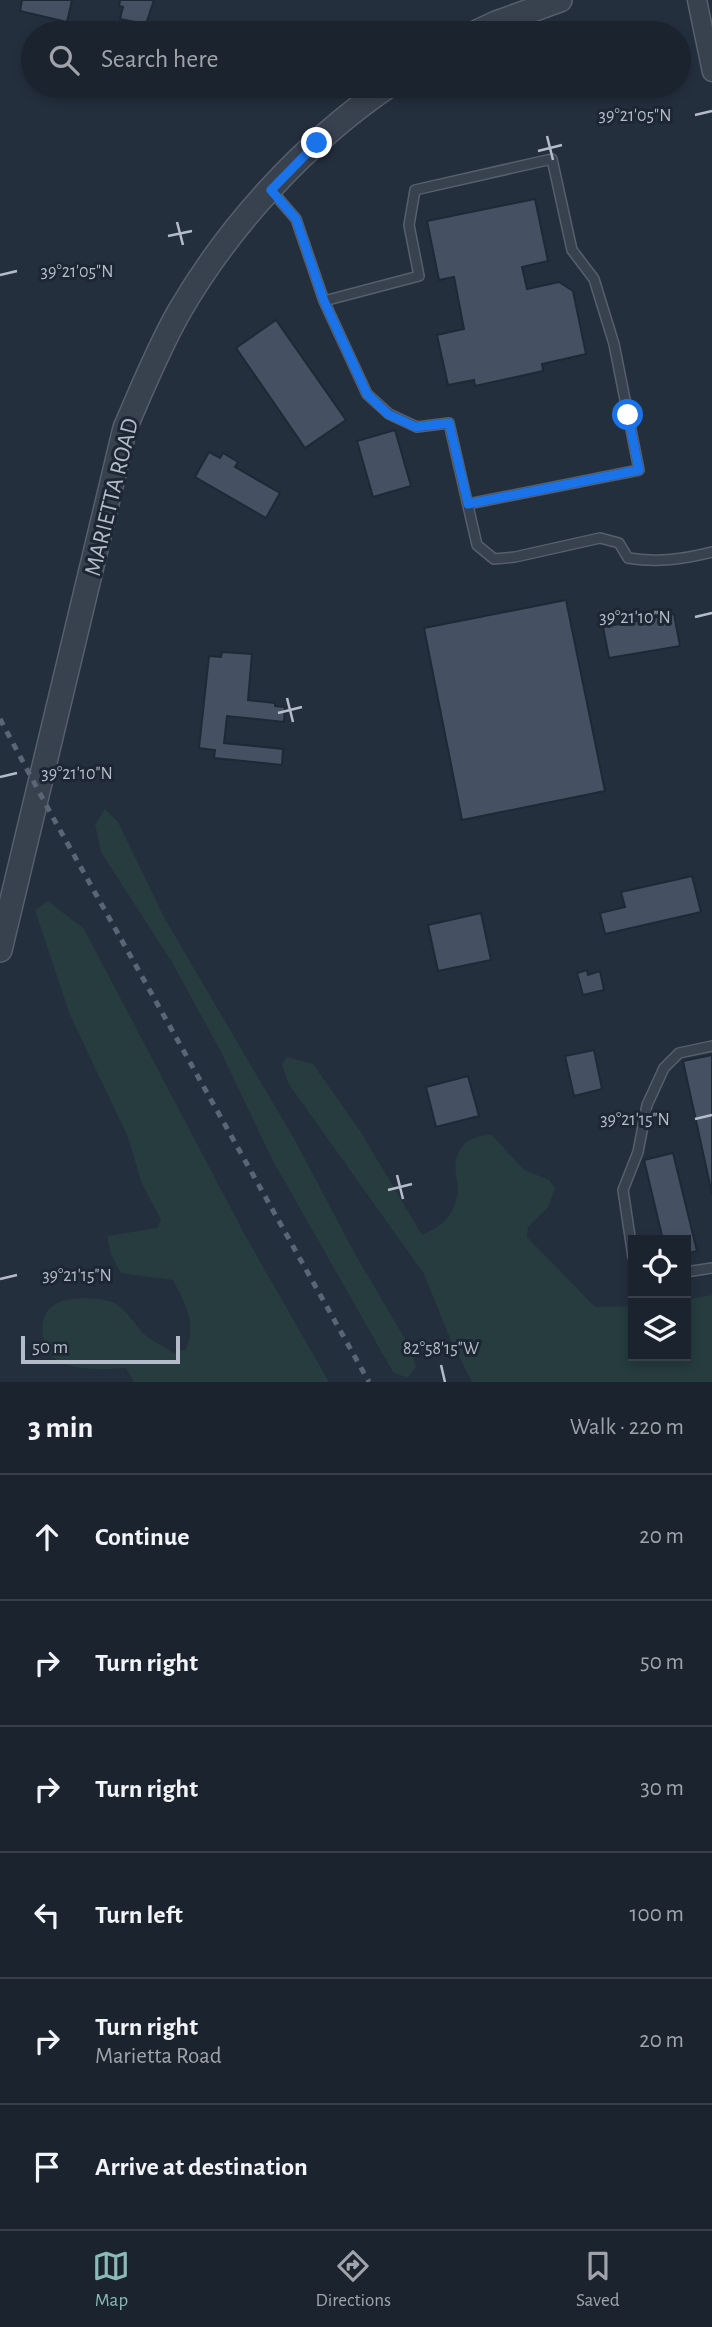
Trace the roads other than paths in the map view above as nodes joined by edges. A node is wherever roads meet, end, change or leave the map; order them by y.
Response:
1 (560, 0) edge
2 (698, 0) edge
3 (502, 21) edge
4 (712, 72) edge
5 (371, 98) edge
6 (271, 190) junction
7 (324, 301) junction
8 (468, 504) junction
9 (712, 552) edge
10 (0, 950) edge
11 (712, 1046) edge
12 (630, 1235) edge
13 (712, 1268) edge
14 (691, 1271) edge

1 - 3 street
2 - 4 street
5 - 6 street, MARIETTA ROAD
6 - 7 lane
6 - 10 street, MARIETTA ROAD
7 - 8 lane
7 - 8 lane
8 - 9 lane
11 - 12 lane
13 - 14 lane

